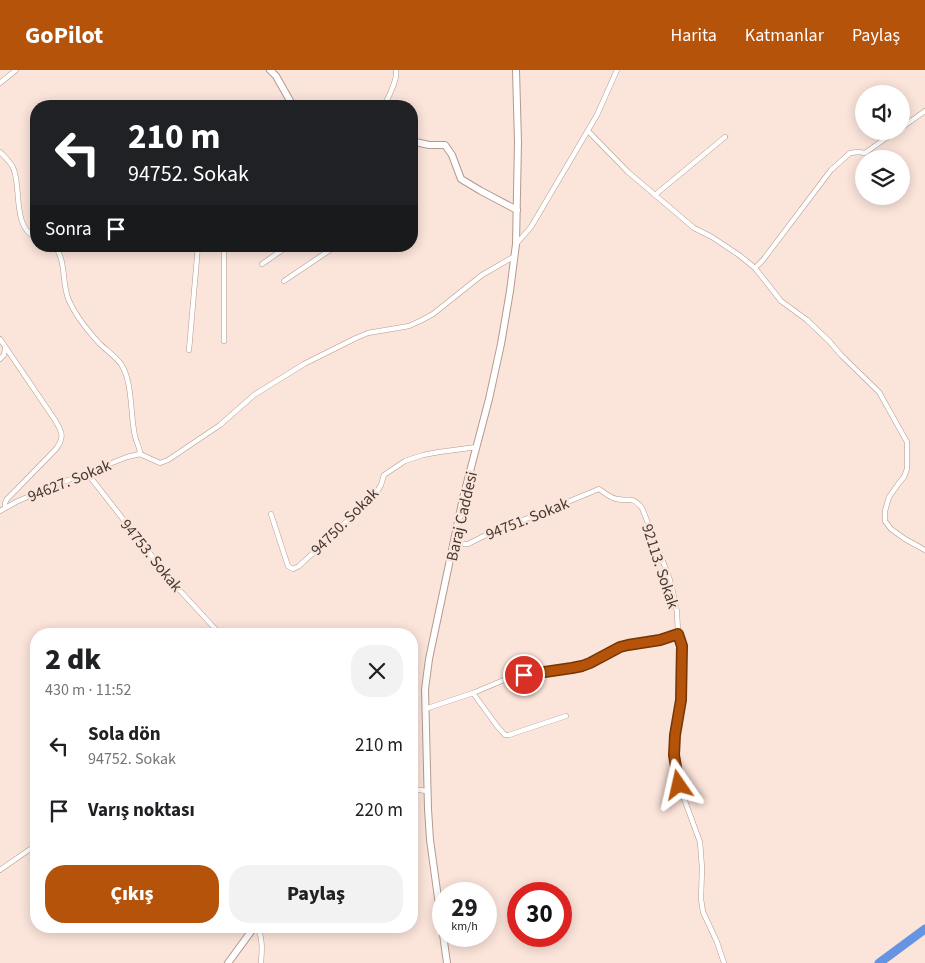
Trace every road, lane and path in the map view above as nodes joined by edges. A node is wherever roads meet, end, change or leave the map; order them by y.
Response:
1 (16, 70) edge
2 (270, 70) edge
3 (396, 70) edge
4 (516, 70) edge
5 (617, 70) edge
6 (0, 83) edge
7 (290, 100) edge
8 (388, 100) edge
9 (925, 111) edge
10 (910, 122) edge
11 (588, 132) junction
12 (725, 137) dead end
13 (883, 140) edge
14 (418, 143) edge
15 (0, 152) edge
16 (655, 195) junction
17 (517, 210) junction
18 (30, 234) edge
19 (516, 244) junction
20 (58, 252) edge
21 (197, 252) edge
22 (224, 252) edge
23 (279, 252) edge
24 (327, 252) edge
25 (515, 256) junction
26 (262, 264) dead end
27 (755, 268) junction
28 (284, 281) dead end
29 (0, 339) edge
30 (224, 341) dead end
31 (5, 347) junction
32 (189, 350) dead end
33 (0, 359) edge
34 (477, 447) junction
35 (140, 454) junction
36 (87, 473) junction
37 (599, 489) joint
38 (5, 508) junction
39 (0, 511) edge
40 (270, 514) dead end
41 (454, 544) junction
42 (925, 550) edge
43 (214, 628) edge
44 (678, 634) junction
45 (473, 692) junction
46 (425, 709) junction
47 (566, 716) dead end
48 (418, 790) edge
49 (427, 791) junction
50 (30, 849) edge
51 (0, 870) edge
52 (251, 933) edge
53 (260, 933) edge
54 (228, 963) edge
55 (261, 963) edge
56 (447, 963) edge
57 (724, 963) edge

1 - 6 street
2 - 7 main road
3 - 8 street
4 - 17 main road, Baraj Caddesi
5 - 11 street
9 - 10 street
11 - 16 street
11 - 19 street
12 - 16 street
13 - 27 street
14 - 17 main road
15 - 18 street
16 - 27 street
17 - 19 main road, Baraj Caddesi
19 - 25 main road, Baraj Caddesi
20 - 35 street
21 - 32 street
22 - 30 street
23 - 26 street
24 - 28 street
25 - 34 main road, Baraj Caddesi
25 - 35 street
27 - 42 street
29 - 31 street
31 - 33 street
31 - 38 street
34 - 40 street, 94750. Sokak
34 - 41 main road, Baraj Caddesi
35 - 36 street, 94627. Sokak
36 - 38 street, 94627. Sokak
36 - 43 street, 94753. Sokak
37 - 41 street, 94751. Sokak
37 - 44 street, 92113. Sokak
38 - 39 street, 94627. Sokak
41 - 46 main road, Baraj Caddesi
44 - 45 street
44 - 57 street, 92113. Sokak
45 - 46 street
45 - 47 street
46 - 49 main road, Baraj Caddesi
48 - 49 street
49 - 56 main road, Baraj Caddesi
50 - 51 street
52 - 54 main road
53 - 55 street

